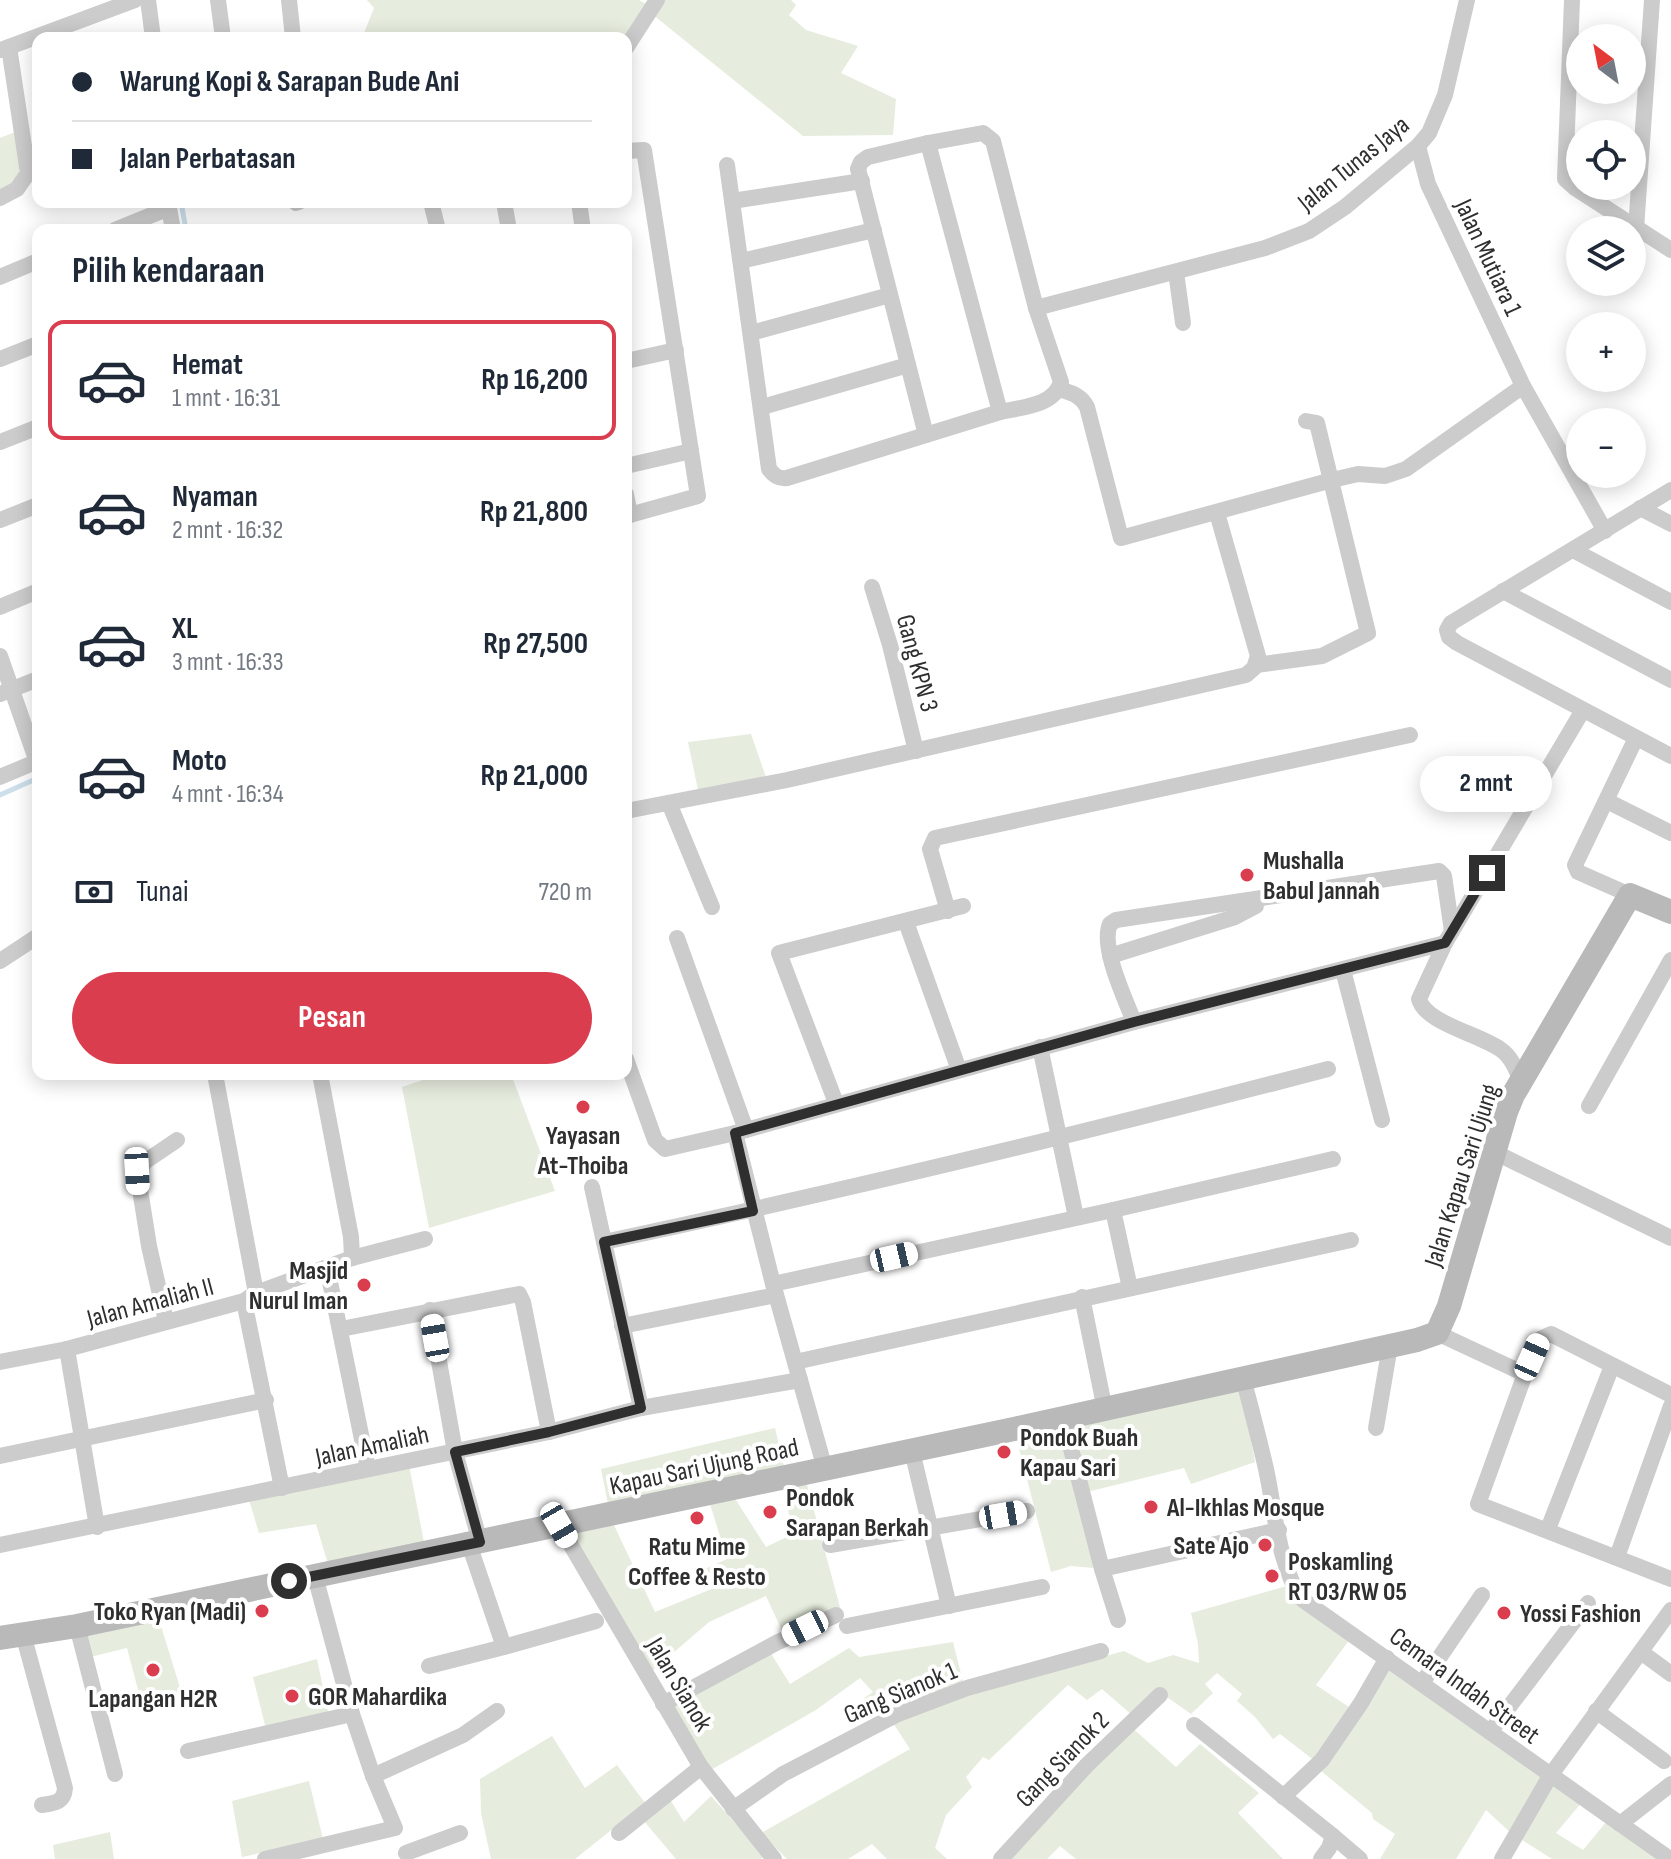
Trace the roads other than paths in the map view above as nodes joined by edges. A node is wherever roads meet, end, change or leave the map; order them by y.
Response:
1 (148, 0) edge
2 (218, 0) edge
3 (289, 0) edge
4 (657, 0) edge
5 (1467, 0) edge
6 (1572, 0) edge
7 (1652, 0) edge
8 (125, 2) edge
9 (78, 31) edge
10 (152, 32) edge
11 (222, 32) edge
12 (292, 32) edge
13 (632, 39) edge
14 (32, 42) edge
15 (4, 49) edge
16 (928, 143) junction
17 (1418, 146) junction
18 (632, 151) edge
19 (727, 165) dead end
20 (862, 181) junction
21 (0, 198) edge
22 (732, 201) junction
23 (169, 208) edge
24 (1617, 216) edge
25 (1637, 216) edge
26 (130, 224) edge
27 (874, 230) junction
28 (1646, 235) edge
29 (1671, 250) edge
30 (741, 261) junction
31 (32, 264) edge
32 (1176, 272) junction
33 (0, 277) edge
34 (890, 295) junction
35 (1036, 308) junction
36 (1183, 323) dead end
37 (751, 333) junction
38 (32, 346) edge
39 (676, 350) junction
40 (0, 359) edge
41 (632, 360) edge
42 (908, 365) junction
43 (1523, 386) junction
44 (1059, 389) junction
45 (762, 407) junction
46 (1000, 412) junction
47 (1306, 421) dead end
48 (32, 429) edge
49 (926, 435) junction
50 (0, 442) edge
51 (691, 451) junction
52 (632, 465) edge
53 (1332, 480) junction
54 (1671, 490) edge
55 (32, 507) edge
56 (1640, 508) junction
57 (1217, 513) junction
58 (632, 515) edge
59 (0, 520) edge
60 (1671, 524) edge
61 (1605, 531) junction
62 (1573, 550) junction
63 (872, 587) dead end
64 (1503, 591) junction
65 (32, 594) edge
66 (1671, 602) edge
67 (0, 607) edge
68 (0, 656) edge
69 (1256, 665) junction
70 (1671, 680) edge
71 (32, 681) edge
72 (6, 692) edge
73 (1583, 710) junction
74 (1410, 735) dead end
75 (1636, 738) junction
76 (32, 751) edge
77 (916, 751) junction
78 (1671, 756) edge
79 (32, 764) edge
80 (0, 777) edge
81 (1607, 801) junction
82 (669, 803) junction
83 (632, 810) edge
84 (1671, 833) edge
85 (1630, 895) junction
86 (1274, 898) junction
87 (712, 907) dead end
88 (1671, 912) edge
89 (1178, 913) junction
90 (906, 922) junction
91 (1182, 933) junction
92 (1448, 937) junction
93 (677, 938) dead end
94 (32, 941) edge
95 (1110, 956) junction
96 (1671, 960) edge
97 (0, 961) edge
98 (1343, 970) junction
99 (1134, 1022) junction
100 (1040, 1047) junction
101 (1328, 1069) dead end
102 (959, 1070) junction
103 (632, 1076) edge
104 (216, 1080) edge
105 (321, 1080) edge
106 (1521, 1081) junction
107 (836, 1103) junction
108 (1589, 1106) dead end
109 (1382, 1120) dead end
110 (740, 1131) junction
111 (1060, 1139) junction
112 (177, 1140) dead end
113 (1494, 1152) junction
114 (1333, 1159) dead end
115 (592, 1187) dead end
116 (1113, 1210) junction
117 (753, 1211) junction
118 (1076, 1217) junction
119 (1671, 1238) edge
120 (425, 1239) dead end
121 (1351, 1240) dead end
122 (604, 1242) junction
123 (352, 1258) junction
124 (327, 1267) junction
125 (1130, 1288) junction
126 (774, 1290) junction
127 (250, 1297) junction
128 (1082, 1297) junction
129 (430, 1310) junction
130 (166, 1321) junction
131 (622, 1326) junction
132 (341, 1329) junction
133 (1437, 1333) junction
134 (1390, 1346) junction
135 (67, 1349) junction
136 (0, 1362) edge
137 (795, 1362) junction
138 (1612, 1366) junction
139 (1525, 1374) junction
140 (1243, 1378) junction
141 (800, 1380) junction
142 (1671, 1395) edge
143 (266, 1400) junction
144 (1671, 1406) edge
145 (641, 1408) junction
146 (1105, 1410) junction
147 (1063, 1418) junction
148 (1376, 1428) dead end
149 (549, 1432) junction
150 (83, 1439) junction
151 (912, 1451) junction
152 (455, 1452) junction
153 (0, 1456) edge
154 (368, 1469) junction
155 (825, 1469) junction
156 (282, 1488) junction
157 (1027, 1511) dead end
158 (559, 1525) junction
159 (97, 1527) junction
160 (929, 1528) junction
161 (1548, 1529) junction
162 (1279, 1530) junction
163 (474, 1543) junction
164 (0, 1545) edge
165 (830, 1545) dead end
166 (1617, 1557) junction
167 (1102, 1569) junction
168 (315, 1576) junction
169 (1671, 1579) edge
170 (1042, 1587) dead end
171 (1482, 1595) dead end
172 (1588, 1603) dead end
173 (949, 1606) junction
174 (1671, 1610) edge
175 (1118, 1620) dead end
176 (596, 1621) dead end
177 (77, 1626) junction
178 (6, 1636) edge
179 (504, 1647) junction
180 (1101, 1651) dead end
181 (1641, 1652) junction
182 (1387, 1658) junction
183 (429, 1666) dead end
184 (1671, 1674) edge
185 (1422, 1683) junction
186 (1160, 1695) dead end
187 (663, 1704) junction
188 (497, 1711) dead end
189 (1596, 1711) junction
190 (352, 1714) junction
191 (1194, 1725) dead end
192 (1490, 1732) junction
193 (188, 1751) dead end
194 (1664, 1761) dead end
195 (701, 1767) junction
196 (115, 1774) dead end
197 (373, 1776) junction
198 (1550, 1776) junction
199 (1671, 1784) edge
200 (1283, 1797) junction
201 (42, 1805) dead end
202 (733, 1809) junction
203 (1620, 1824) junction
204 (395, 1828) junction
205 (460, 1833) dead end
206 (619, 1833) dead end
207 (1333, 1836) junction
208 (292, 1856) edge
209 (407, 1856) edge
210 (265, 1859) edge
211 (774, 1859) edge
212 (1001, 1859) edge
213 (1321, 1859) edge
214 (1360, 1859) edge
215 (1502, 1859) edge
216 (1670, 1859) edge

1 - 10 street
2 - 11 street
3 - 12 street
4 - 13 street
5 - 17 street, Jalan Tunas Jaya
6 - 24 street
7 - 25 street
8 - 9 street
14 - 15 street
15 - 21 street
16 - 20 street
16 - 35 street
16 - 46 street
17 - 32 street, Jalan Tunas Jaya
17 - 43 street, Jalan Mutiara 1
18 - 39 street
19 - 22 street
20 - 22 street
20 - 27 street
22 - 30 street
23 - 26 street
27 - 30 street
27 - 34 street
28 - 29 street
30 - 37 street
31 - 33 street
32 - 35 street, Jalan Tunas Jaya
32 - 36 street
34 - 37 street
34 - 42 street
35 - 44 street
37 - 45 street
38 - 40 street
39 - 41 street
39 - 51 street
42 - 45 street
42 - 49 street
43 - 53 street
43 - 61 street, Jalan Mutiara 1
44 - 46 street
44 - 57 street
45 - 49 street
46 - 49 street
47 - 53 street
48 - 50 street
51 - 52 street
51 - 58 street
53 - 57 street
53 - 69 street
54 - 56 street
55 - 59 street
56 - 60 street
56 - 61 street
57 - 69 street
61 - 62 street
62 - 64 street
62 - 66 street
63 - 77 street, Gang KPN 3
64 - 70 street
64 - 73 street
65 - 67 street
68 - 72 street
69 - 77 street
71 - 72 street
72 - 76 street
73 - 75 street
73 - 92 street
74 - 90 street
75 - 78 street
75 - 81 street
77 - 82 street
79 - 80 street
81 - 84 street
81 - 85 street
82 - 83 street
82 - 87 street
85 - 88 street
85 - 106 street, Jalan Kapau Sari Ujung
86 - 89 street
86 - 91 street
86 - 92 street
89 - 91 street
89 - 95 street
90 - 102 street
90 - 107 street
91 - 95 street
92 - 98 street
92 - 106 street
93 - 110 street
94 - 97 street
95 - 99 street
96 - 108 street
98 - 99 street
98 - 109 street
99 - 100 street
100 - 102 street
100 - 111 street
101 - 111 street
102 - 107 street
103 - 110 street
104 - 127 street
105 - 123 street
106 - 113 street, Jalan Kapau Sari Ujung
107 - 110 street
110 - 117 street
111 - 117 street
111 - 118 street
112 - 130 street
113 - 119 street
113 - 133 street, Jalan Kapau Sari Ujung
114 - 116 street
115 - 122 street
116 - 118 street
116 - 125 street
117 - 122 street
117 - 126 street
118 - 126 street
120 - 123 street, Jalan Amaliah II
121 - 125 street
122 - 131 street
123 - 124 street, Jalan Amaliah II
124 - 127 street, Jalan Amaliah II
124 - 132 street
125 - 128 street
126 - 131 street
126 - 137 street
127 - 130 street, Jalan Amaliah II
127 - 143 street
128 - 137 street
128 - 146 street
129 - 132 street
129 - 149 street
129 - 152 street
130 - 135 street, Jalan Amaliah II
131 - 145 street
132 - 154 street
133 - 134 street, Kapau Sari Ujung Road
133 - 139 street
134 - 140 street, Kapau Sari Ujung Road
134 - 148 street
135 - 136 street, Jalan Amaliah II
135 - 150 street
137 - 141 street
138 - 139 street
138 - 142 street
138 - 161 street
139 - 161 street
140 - 146 street, Kapau Sari Ujung Road
140 - 162 street, Cemara Indah Street
141 - 145 street, Jalan Amaliah
141 - 155 street
143 - 150 street
143 - 156 street
144 - 166 street
145 - 149 street, Jalan Amaliah
146 - 147 street, Kapau Sari Ujung Road
147 - 151 street, Kapau Sari Ujung Road
147 - 167 street
149 - 152 street, Jalan Amaliah
150 - 153 street
150 - 159 street
151 - 155 street, Kapau Sari Ujung Road
151 - 160 street
152 - 154 street, Jalan Amaliah
152 - 163 street
154 - 156 street, Jalan Amaliah
155 - 158 street, Kapau Sari Ujung Road
156 - 159 street, Jalan Amaliah
157 - 160 street
158 - 163 street, Kapau Sari Ujung Road
158 - 187 street, Jalan Sianok
159 - 164 street, Jalan Amaliah
160 - 165 street
160 - 173 street
161 - 166 street
162 - 167 street
162 - 182 street, Cemara Indah Street
163 - 168 street, Kapau Sari Ujung Road
163 - 179 street
166 - 169 street
167 - 175 street
168 - 177 street, Kapau Sari Ujung Road
168 - 190 street
170 - 173 street
171 - 185 street
172 - 192 street
173 - 187 street
174 - 181 street
176 - 179 street
177 - 178 street, Kapau Sari Ujung Road
177 - 196 street
178 - 201 street
179 - 183 street
180 - 202 street, Gang Sianok 1
181 - 184 street
181 - 189 street
182 - 185 street, Cemara Indah Street
182 - 200 street
185 - 192 street, Cemara Indah Street
186 - 212 street, Gang Sianok 2
187 - 195 street, Jalan Sianok
188 - 197 street
189 - 194 street
189 - 198 street
190 - 193 street
190 - 197 street
191 - 200 street
192 - 198 street, Cemara Indah Street
195 - 202 street, Jalan Sianok
195 - 206 street
197 - 204 street
198 - 203 street, Cemara Indah Street
198 - 215 street
199 - 203 street
200 - 207 street
202 - 211 street, Jalan Sianok
203 - 216 street, Cemara Indah Street
204 - 208 street
204 - 209 street
205 - 209 street
207 - 213 street
207 - 214 street
208 - 210 street

